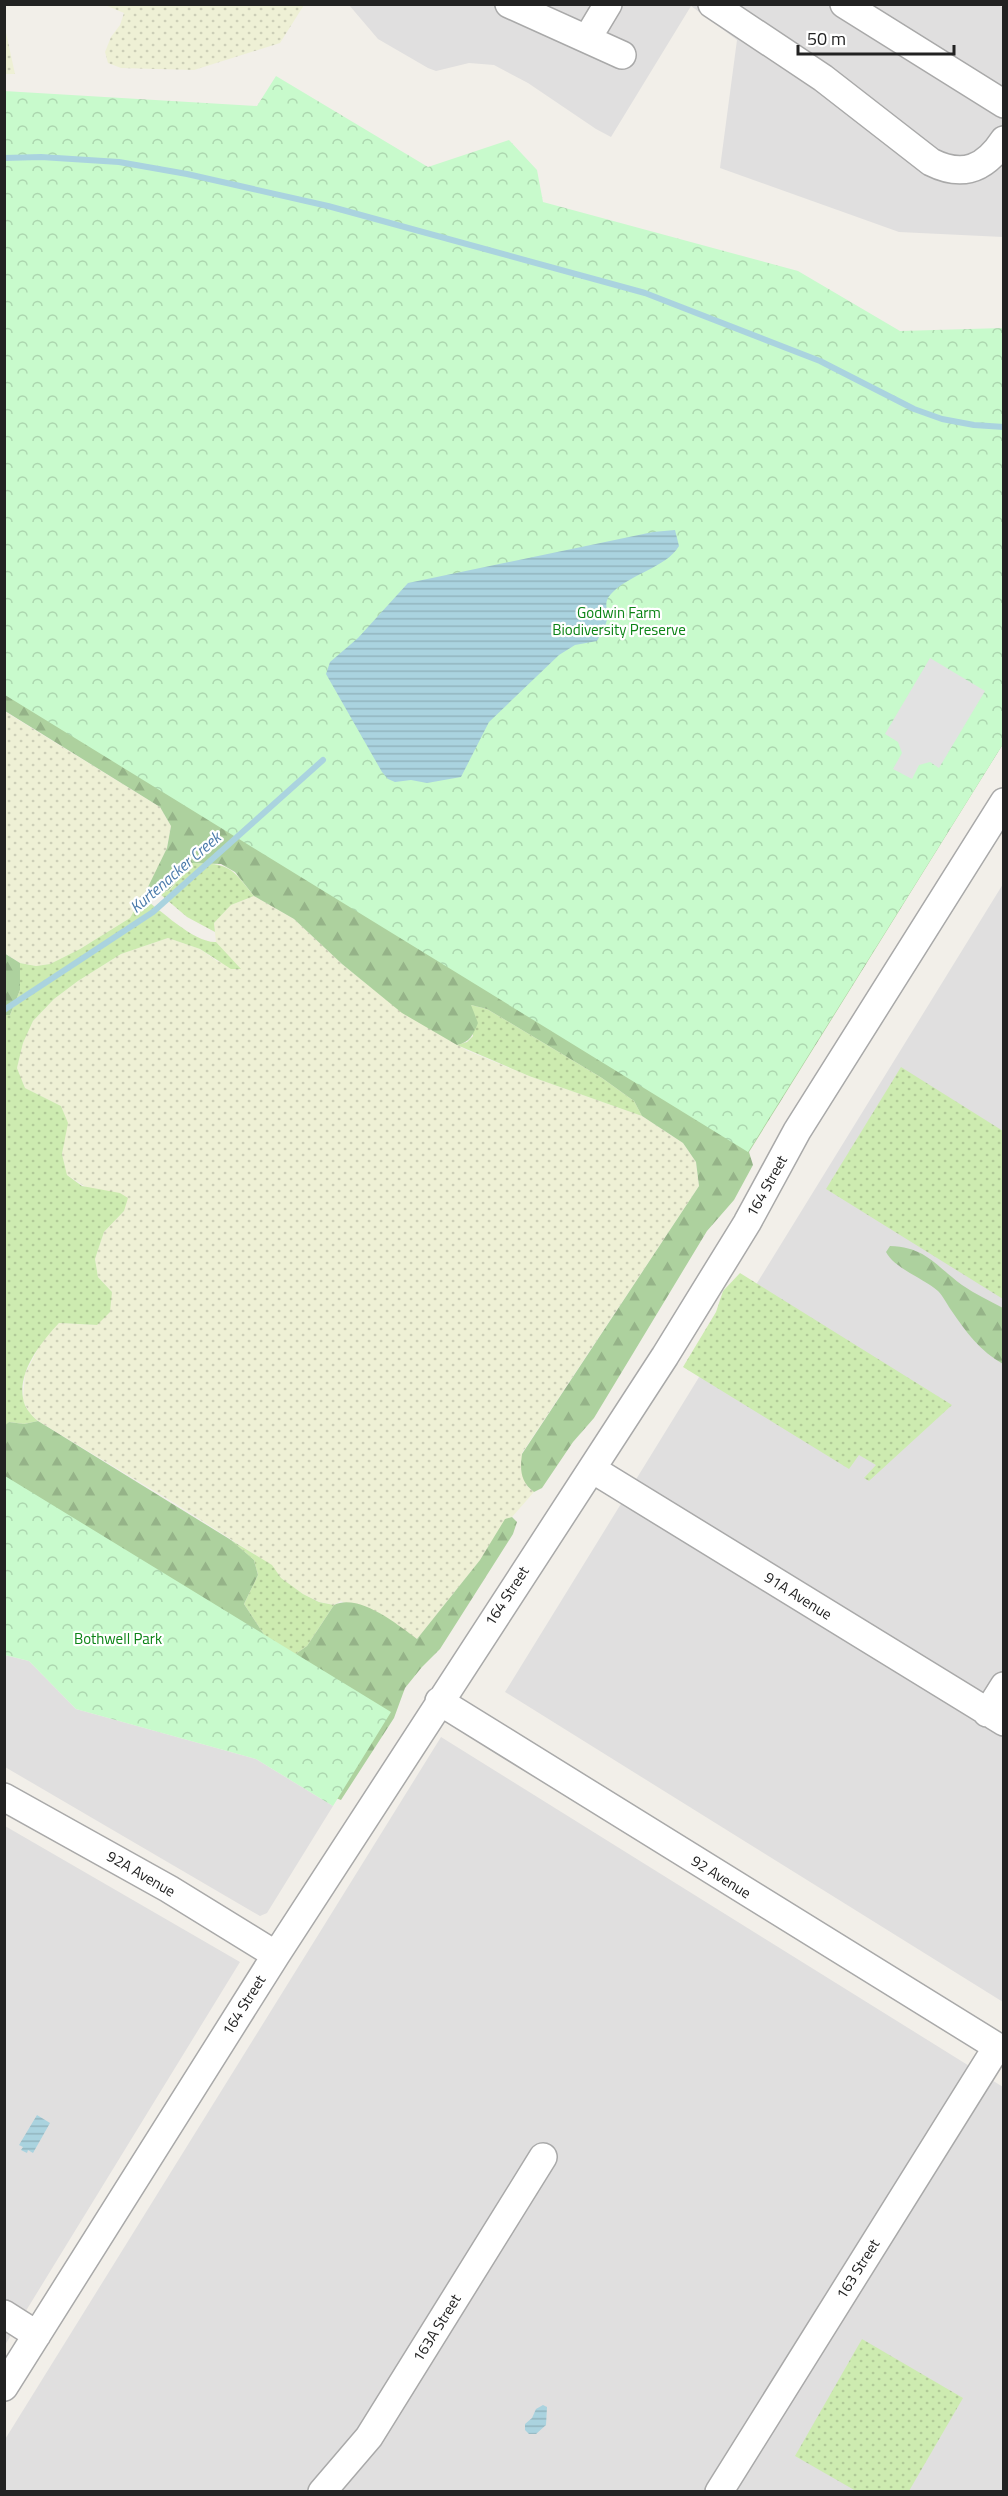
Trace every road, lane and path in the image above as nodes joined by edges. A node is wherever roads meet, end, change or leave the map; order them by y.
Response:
1 (509, 4) edge
2 (608, 4) edge
3 (712, 4) edge
4 (844, 4) edge
5 (588, 39) junction
6 (622, 55) dead end
7 (1004, 104) edge
8 (1004, 140) edge
9 (1004, 802) edge
10 (592, 1469) junction
11 (1004, 1686) edge
12 (439, 1701) junction
13 (995, 1718) edge
14 (4, 1797) edge
15 (276, 1955) junction
16 (1000, 2049) edge
17 (543, 2157) dead end
18 (4, 2314) edge
19 (37, 2335) junction
20 (4, 2387) edge
21 (322, 2492) edge
22 (719, 2492) edge

1 - 5 street
2 - 5 street
3 - 8 street
4 - 7 street
5 - 6 street
9 - 10 street, 164 Street
10 - 12 street, 164 Street
10 - 13 street, 91A Avenue
11 - 13 street
12 - 15 street, 164 Street
12 - 16 street, 92 Avenue
14 - 15 street, 92A Avenue
15 - 19 street, 164 Street
16 - 22 street, 163 Street
17 - 21 street, 163A Street
18 - 19 street
19 - 20 street, 164 Street

